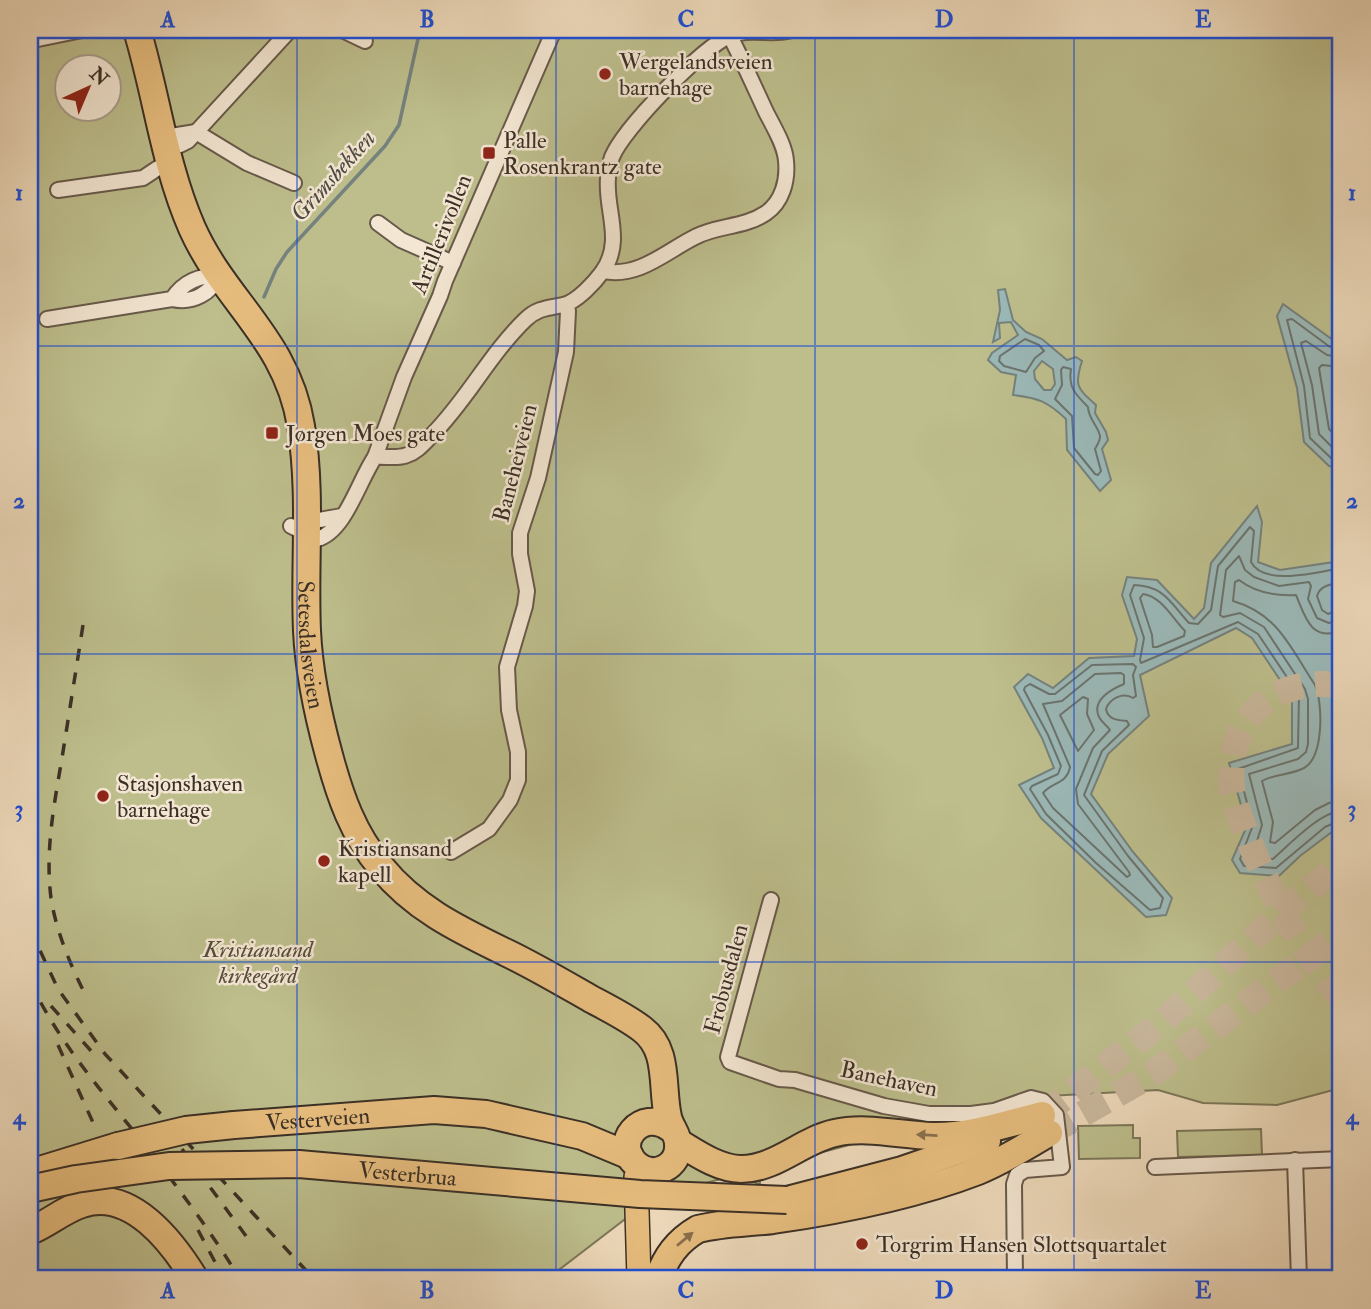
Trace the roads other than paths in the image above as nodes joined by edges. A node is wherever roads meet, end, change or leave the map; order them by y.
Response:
1 (82, 30) edge
2 (130, 30) edge
3 (137, 30) edge
4 (290, 30) edge
5 (342, 30) edge
6 (554, 30) edge
7 (792, 30) edge
8 (728, 32) edge
9 (38, 39) dead end
10 (365, 41) dead end
11 (196, 132) junction
12 (159, 149) junction
13 (293, 183) dead end
14 (58, 190) dead end
15 (378, 223) dead end
16 (453, 263) junction
17 (603, 271) junction
18 (212, 280) junction
19 (565, 305) junction
20 (47, 319) dead end
21 (375, 457) junction
22 (301, 527) junction
23 (451, 852) dead end
24 (771, 900) dead end
25 (738, 1066) joint
26 (674, 1135) junction
27 (643, 1153) junction
28 (1341, 1159) edge
29 (1294, 1160) junction
30 (57, 1167) junction
31 (1155, 1167) dead end
32 (30, 1173) edge
33 (30, 1182) edge
34 (30, 1189) edge
35 (75, 1207) junction
36 (779, 1210) junction
37 (730, 1224) junction
38 (30, 1231) edge
39 (30, 1249) edge
40 (193, 1277) edge
41 (639, 1279) edge
42 (656, 1279) edge
43 (1015, 1279) edge
44 (1299, 1279) edge

1 - 9 street
2 - 12 highway, Setesdalsveien
3 - 12 highway, Setesdalsveien
4 - 11 street
5 - 10 street
6 - 16 street, Artillerivollen
7 - 8 street
8 - 17 street
8 - 17 street
11 - 12 street
11 - 13 street
12 - 14 street
12 - 18 highway, Setesdalsveien
15 - 16 street
16 - 21 street, Artillerivollen
17 - 19 street
18 - 20 street
18 - 22 highway, Setesdalsveien
19 - 21 street
19 - 23 street, Baneheiveien
21 - 22 street, Artillerivollen
22 - 26 highway, Setesdalsveien
22 - 27 highway, Setesdalsveien
24 - 25 street, Frobusdalen
25 - 43 street, Banehaven
26 - 27 highway
26 - 27 highway, Vesterveien
36 -> 26 highway
27 - 30 highway, Vesterveien, bridge
27 - 37 highway
27 - 41 main road
27 - 42 main road
28 - 29 street
29 - 31 street
29 - 44 street
30 - 32 highway, Vesterveien
30 - 33 highway, Vesterveien
34 - 36 highway, Vesterbrua, bridge
35 - 38 highway
35 - 39 highway
35 - 40 highway
36 - 37 highway
42 -> 37 highway

